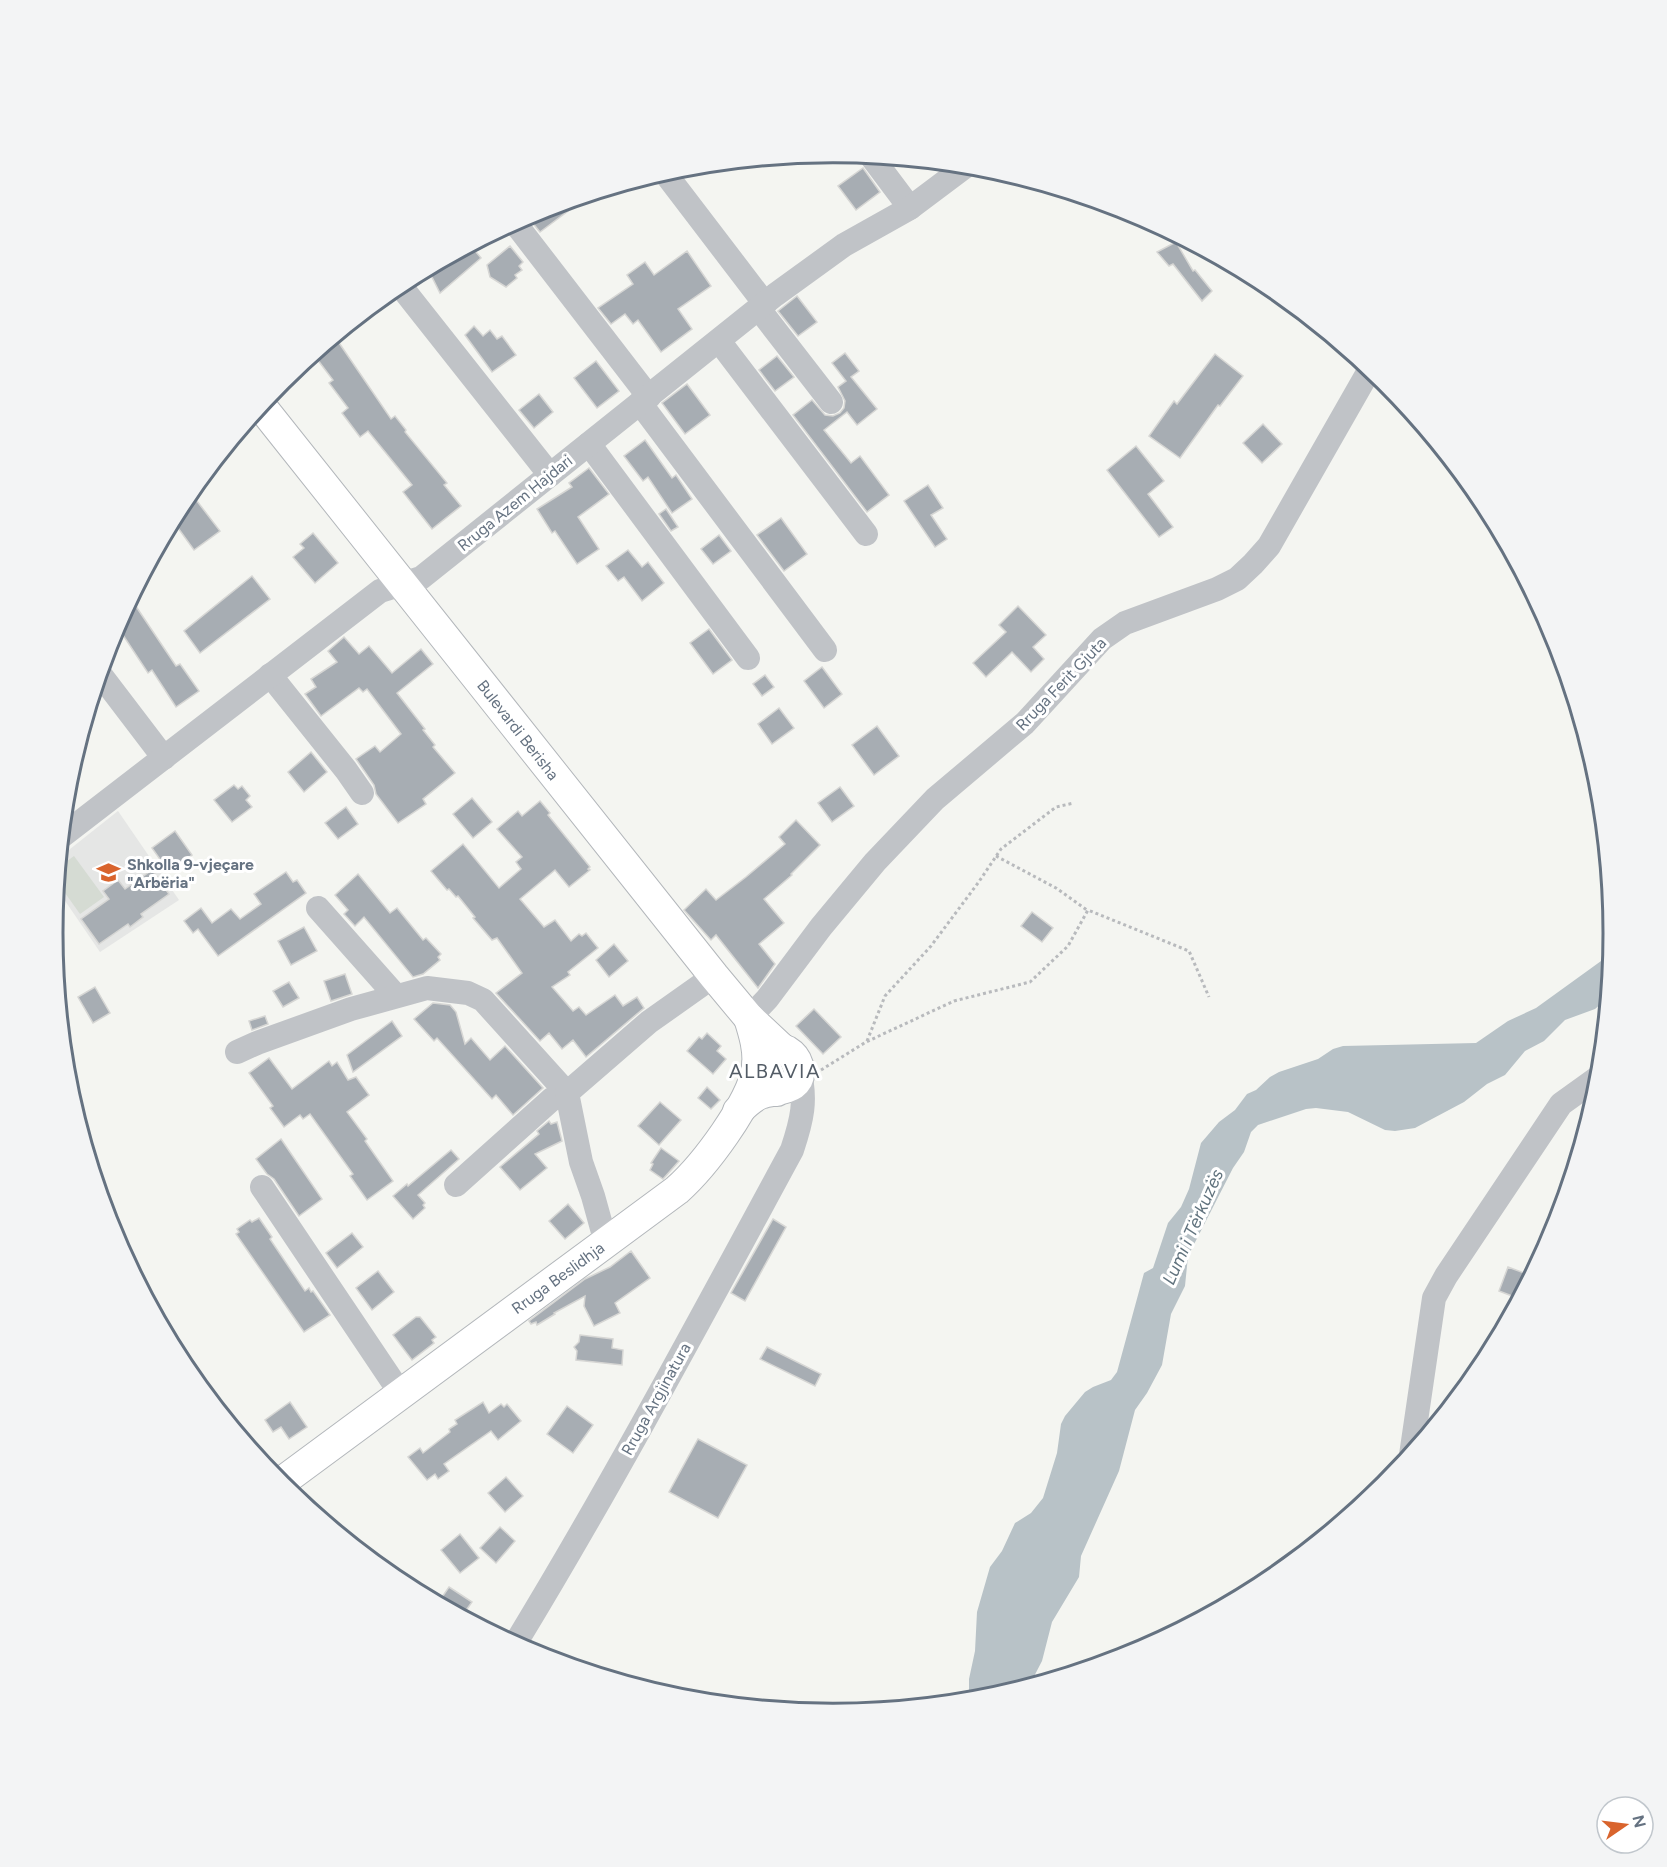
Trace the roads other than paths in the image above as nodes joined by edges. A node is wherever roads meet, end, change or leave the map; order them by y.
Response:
1 (878, 165) edge
2 (956, 174) edge
3 (670, 181) edge
4 (910, 208) junction
5 (520, 230) edge
6 (406, 293) edge
7 (762, 306) junction
8 (719, 340) junction
9 (1366, 377) edge
10 (645, 400) junction
11 (831, 402) dead end
12 (266, 413) edge
13 (588, 444) junction
14 (550, 475) junction
15 (866, 534) dead end
16 (402, 584) junction
17 (825, 650) dead end
18 (748, 658) dead end
19 (270, 675) junction
20 (106, 682) edge
21 (164, 758) junction
22 (362, 793) dead end
23 (71, 829) edge
24 (318, 908) dead end
25 (714, 976) junction
26 (396, 996) junction
27 (749, 1018) junction
28 (237, 1052) dead end
29 (790, 1059) junction
30 (757, 1067) junction
31 (1589, 1084) edge
32 (777, 1090) junction
33 (567, 1093) junction
34 (737, 1112) junction
35 (792, 1150) junction
36 (456, 1185) dead end
37 (262, 1187) dead end
38 (606, 1242) junction
39 (401, 1394) junction
40 (1413, 1442) edge
41 (288, 1477) edge
42 (519, 1636) edge

1 - 4 street
2 - 4 street, Rruga Azem Hajdari
3 - 7 street
4 - 7 street, Rruga Azem Hajdari
5 - 10 street
6 - 14 street
7 - 8 street, Rruga Azem Hajdari
7 - 11 street
8 - 10 street, Rruga Azem Hajdari
8 - 15 street
9 - 27 street, Rruga Ferit Gjuta
10 - 13 street, Rruga Azem Hajdari
10 - 17 street
12 - 16 main road, Bulevardi Berisha
13 - 14 street, Rruga Azem Hajdari
13 - 18 street
14 - 16 street, Rruga Azem Hajdari
16 - 19 street, Rruga Azem Hajdari
16 - 25 main road, Bulevardi Berisha
19 - 21 street, Rruga Azem Hajdari
19 - 22 street
20 - 21 street
21 - 23 street, Rruga Azem Hajdari
24 - 26 street
25 - 27 main road, Bulevardi Berisha
25 - 33 street
26 - 28 street
26 - 33 street
27 - 29 main road, Bulevardi Berisha
27 - 30 main road, Rruga Beslidhja
29 - 30 main road
29 - 32 main road
29 - 35 street, Rruga Argjinatura
30 - 32 main road
30 - 34 main road, Rruga Beslidhja
31 - 40 street
32 - 34 main road
32 - 35 street, Rruga Argjinatura
33 - 36 street
33 - 38 street
34 - 38 main road, Rruga Beslidhja
35 - 42 street, Rruga Argjinatura
37 - 39 street
38 - 39 main road, Rruga Beslidhja
39 - 41 main road, Rruga Beslidhja

